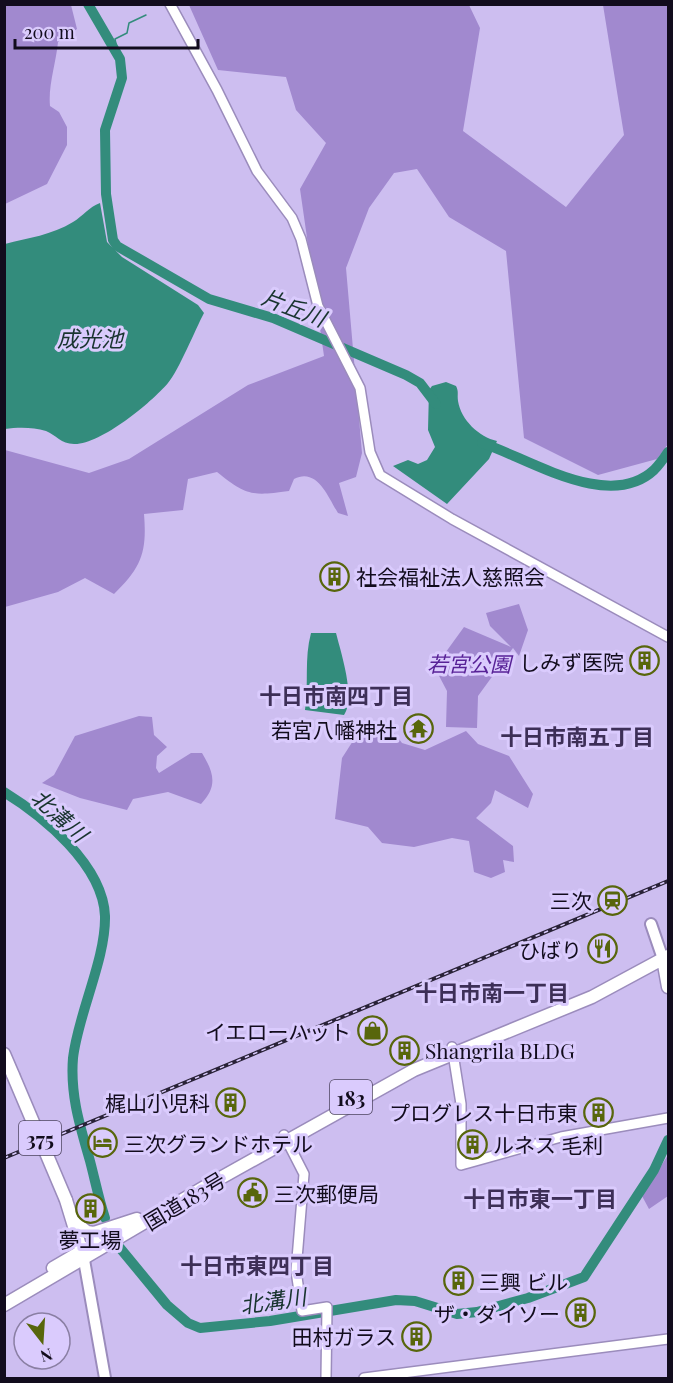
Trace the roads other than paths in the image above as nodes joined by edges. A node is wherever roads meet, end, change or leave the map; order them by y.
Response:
1 (170, 4) edge
2 (669, 637) edge
3 (651, 924) dead end
4 (666, 957) edge
5 (669, 987) edge
6 (453, 1049) junction
7 (4, 1054) edge
8 (669, 1118) edge
9 (285, 1138) junction
10 (137, 1219) junction
11 (74, 1221) junction
12 (83, 1255) junction
13 (4, 1296) edge
14 (4, 1305) edge
15 (669, 1339) edge
16 (105, 1378) edge
17 (326, 1378) edge
18 (364, 1378) edge

1 - 2 street
3 - 4 main road
4 - 5 highway
4 - 6 highway, 国道183号 / 183
6 - 8 street
6 - 9 highway, 国道183号 / 183
7 - 11 highway, 375, bridge
9 - 10 highway, 国道183号 / 183
9 - 12 highway, 国道183号 / 183
9 - 17 street
10 - 11 highway
10 - 12 highway, 国道183号 / 183
11 - 12 highway, 375
12 - 13 highway, 国道183号 / 183
12 - 14 highway, 国道183号 / 183
12 - 16 main road
15 - 18 street

